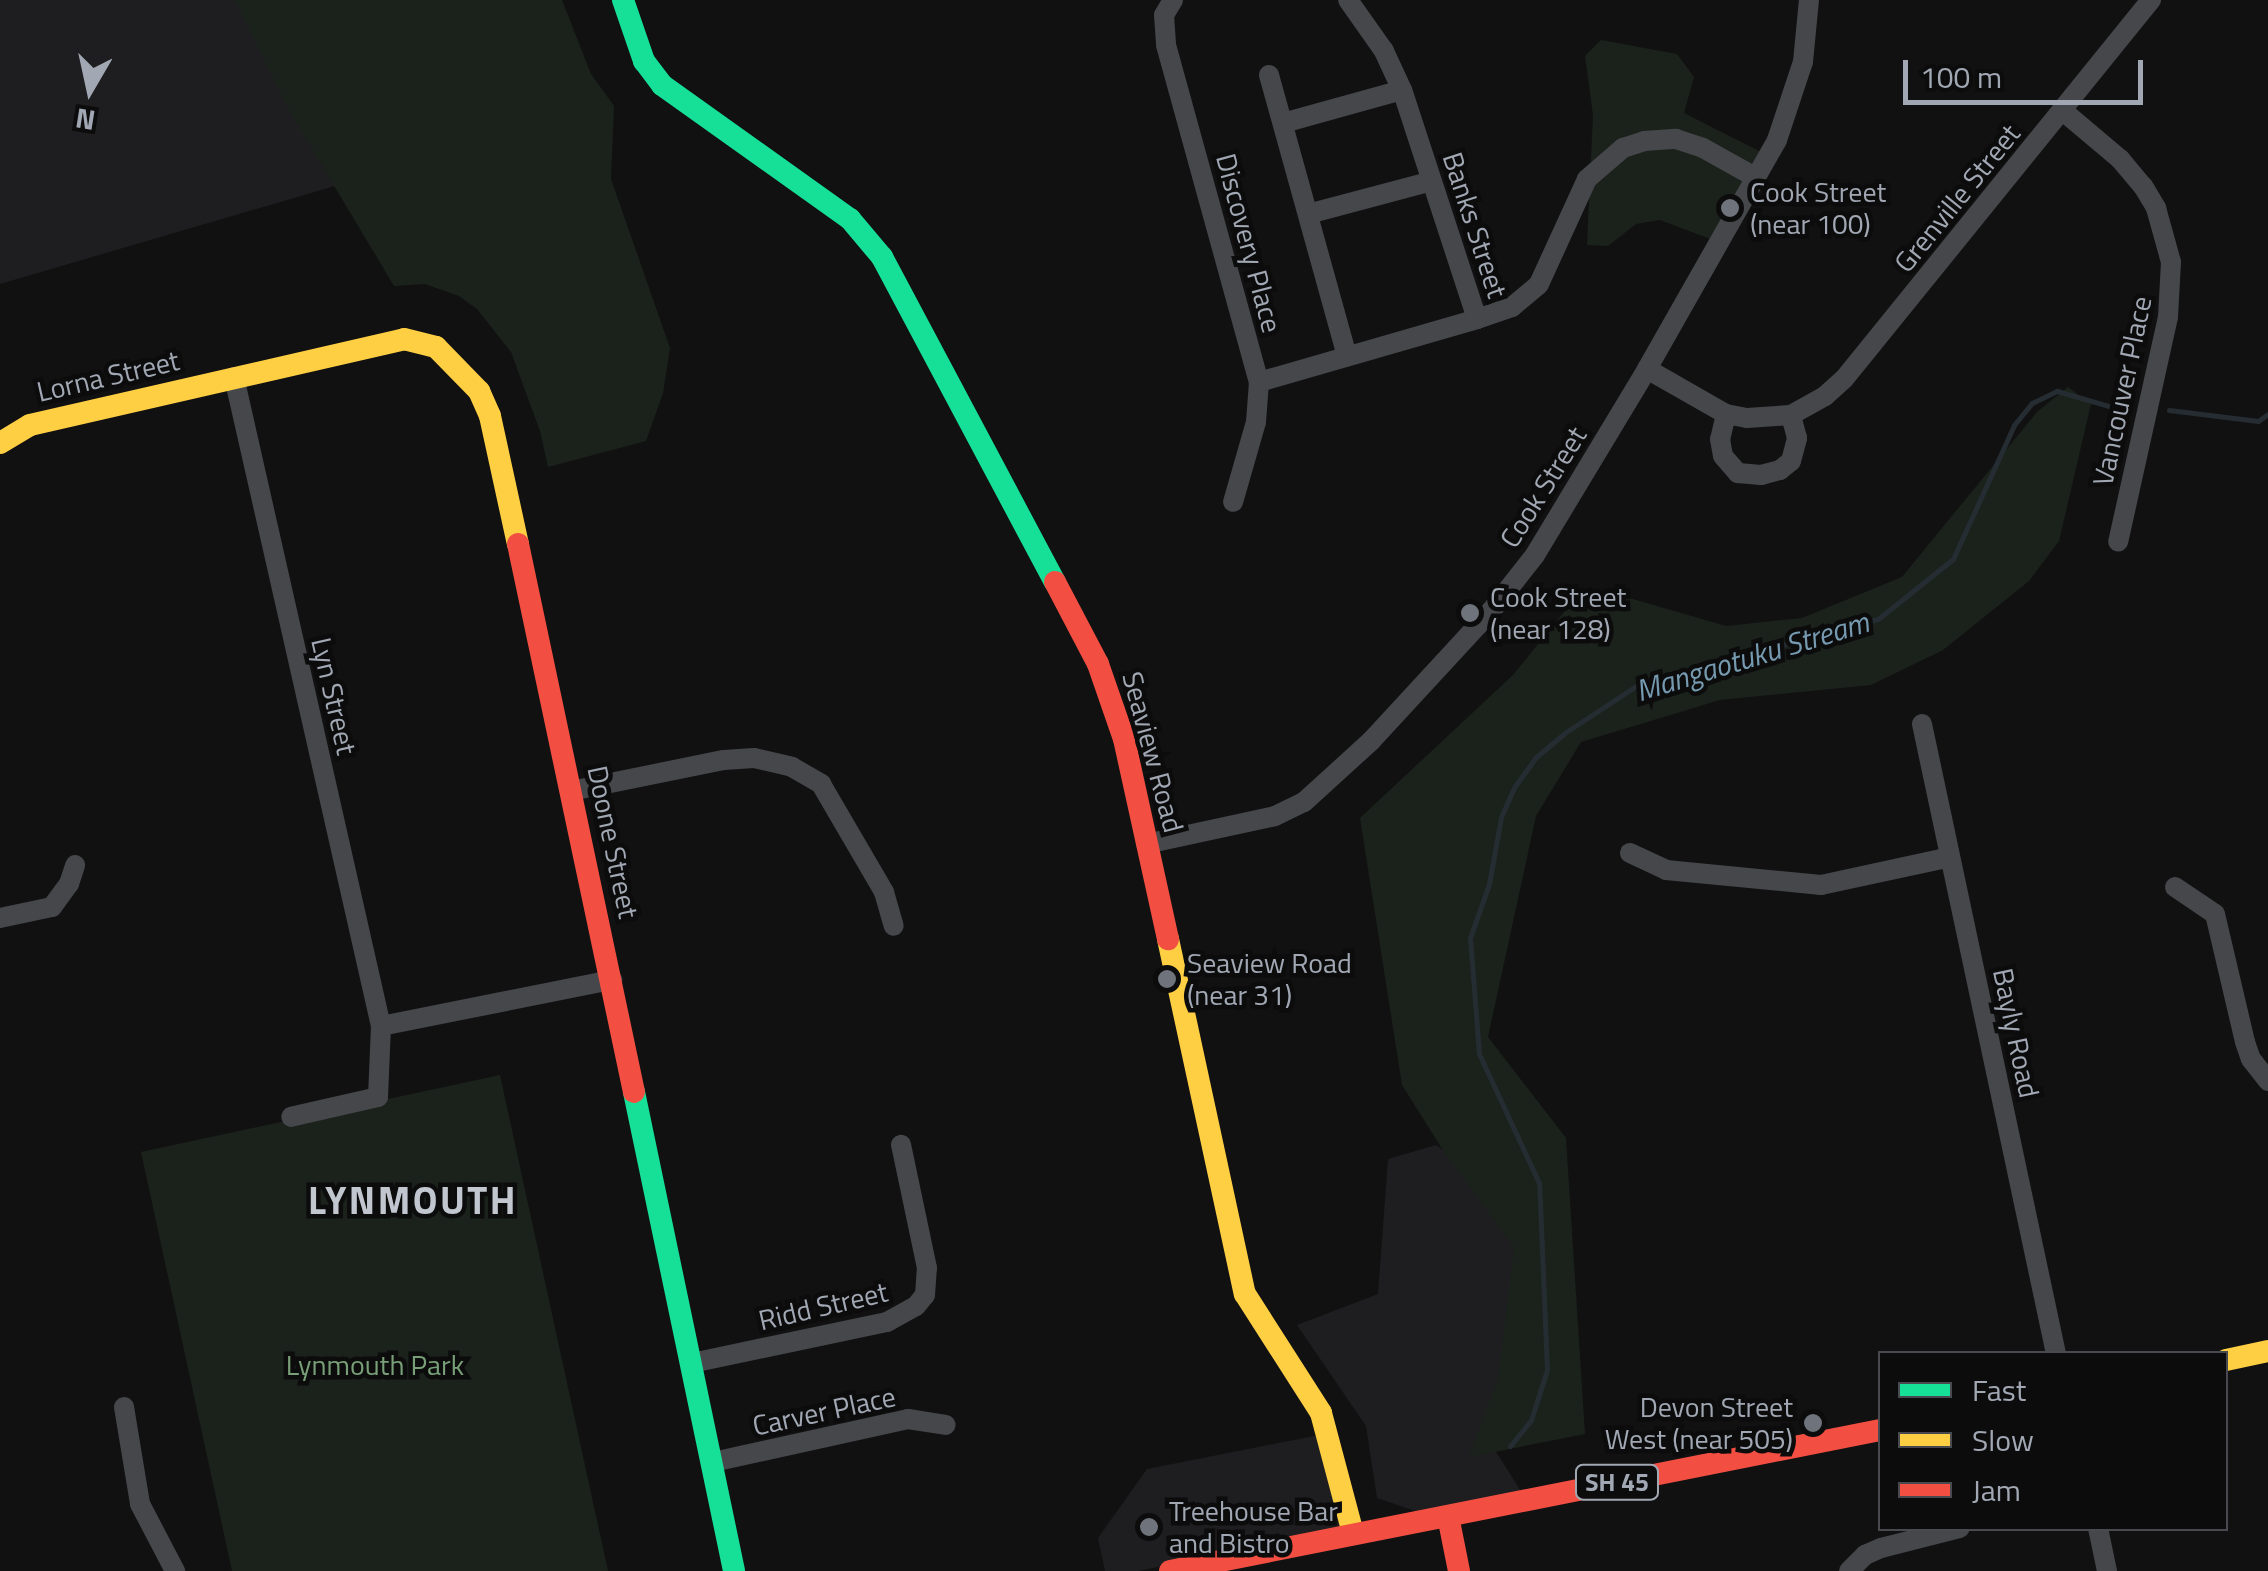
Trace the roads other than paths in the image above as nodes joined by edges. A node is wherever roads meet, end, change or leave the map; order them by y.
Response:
1 (623, 0) edge
2 (1174, 0) edge
3 (1348, 0) edge
4 (1809, 0) edge
5 (2152, 0) edge
6 (1269, 75) dead end
7 (1402, 90) junction
8 (2063, 111) junction
9 (1283, 123) junction
10 (1755, 176) junction
11 (1432, 181) junction
12 (1308, 214) junction
13 (1477, 320) junction
14 (1347, 356) junction
15 (1648, 370) junction
16 (234, 377) junction
17 (1259, 382) junction
18 (1726, 414) junction
19 (1790, 415) junction
20 (0, 443) edge
21 (1232, 502) dead end
22 (2118, 542) dead end
23 (1922, 724) dead end
24 (571, 791) junction
25 (1146, 844) junction
26 (1630, 853) dead end
27 (1950, 857) junction
28 (75, 866) dead end
29 (2174, 888) dead end
30 (0, 918) edge
31 (894, 926) dead end
32 (612, 980) junction
33 (380, 1026) junction
34 (2268, 1081) edge
35 (291, 1116) dead end
36 (901, 1144) dead end
37 (2055, 1351) edge
38 (2268, 1351) edge
39 (2228, 1360) edge
40 (692, 1363) junction
41 (124, 1407) dead end
42 (946, 1425) dead end
43 (1878, 1430) edge
44 (713, 1462) junction
45 (1448, 1516) junction
46 (1948, 1531) edge
47 (2099, 1531) edge
48 (1354, 1533) junction
49 (175, 1571) edge
50 (734, 1571) edge
51 (1170, 1571) edge
52 (1460, 1571) edge
53 (1849, 1571) edge
54 (2108, 1571) edge

1 - 25 street, Seaview Road
2 - 17 street, Discovery Place
3 - 7 street, Banks Street
4 - 10 street, Cook Street
5 - 8 street, Grenville Street
6 - 9 street
7 - 9 street
7 - 11 street, Banks Street
8 - 19 street, Grenville Street
8 - 22 street, Vancouver Place
9 - 12 street
10 - 13 street
10 - 15 street, Cook Street
11 - 12 street
11 - 13 street, Banks Street
12 - 14 street
13 - 14 street, Banks Street
14 - 17 street, Banks Street
15 - 18 street
15 - 25 street, Cook Street
16 - 20 street, Lorna Street
16 - 24 street, Doone Street
16 - 33 street, Lyn Street
17 - 21 street, Discovery Place
18 - 19 street
18 - 19 street
23 - 27 street, Bayly Road
24 - 31 street
24 - 32 street, Doone Street
25 - 48 street, Seaview Road
26 - 27 street
27 - 37 street, Bayly Road
28 - 30 street
29 - 34 street
32 - 33 street
32 - 40 street, Doone Street
33 - 35 street, Lyn Street
36 - 40 street, Ridd Street
38 - 39 street
40 - 44 street, Doone Street
41 - 49 street
42 - 44 street, Carver Place
43 - 45 street, SH 45
44 - 50 street, Doone Street
45 - 48 street, SH 45
45 - 52 street
46 - 53 street
47 - 54 street
48 - 51 street, SH 45

